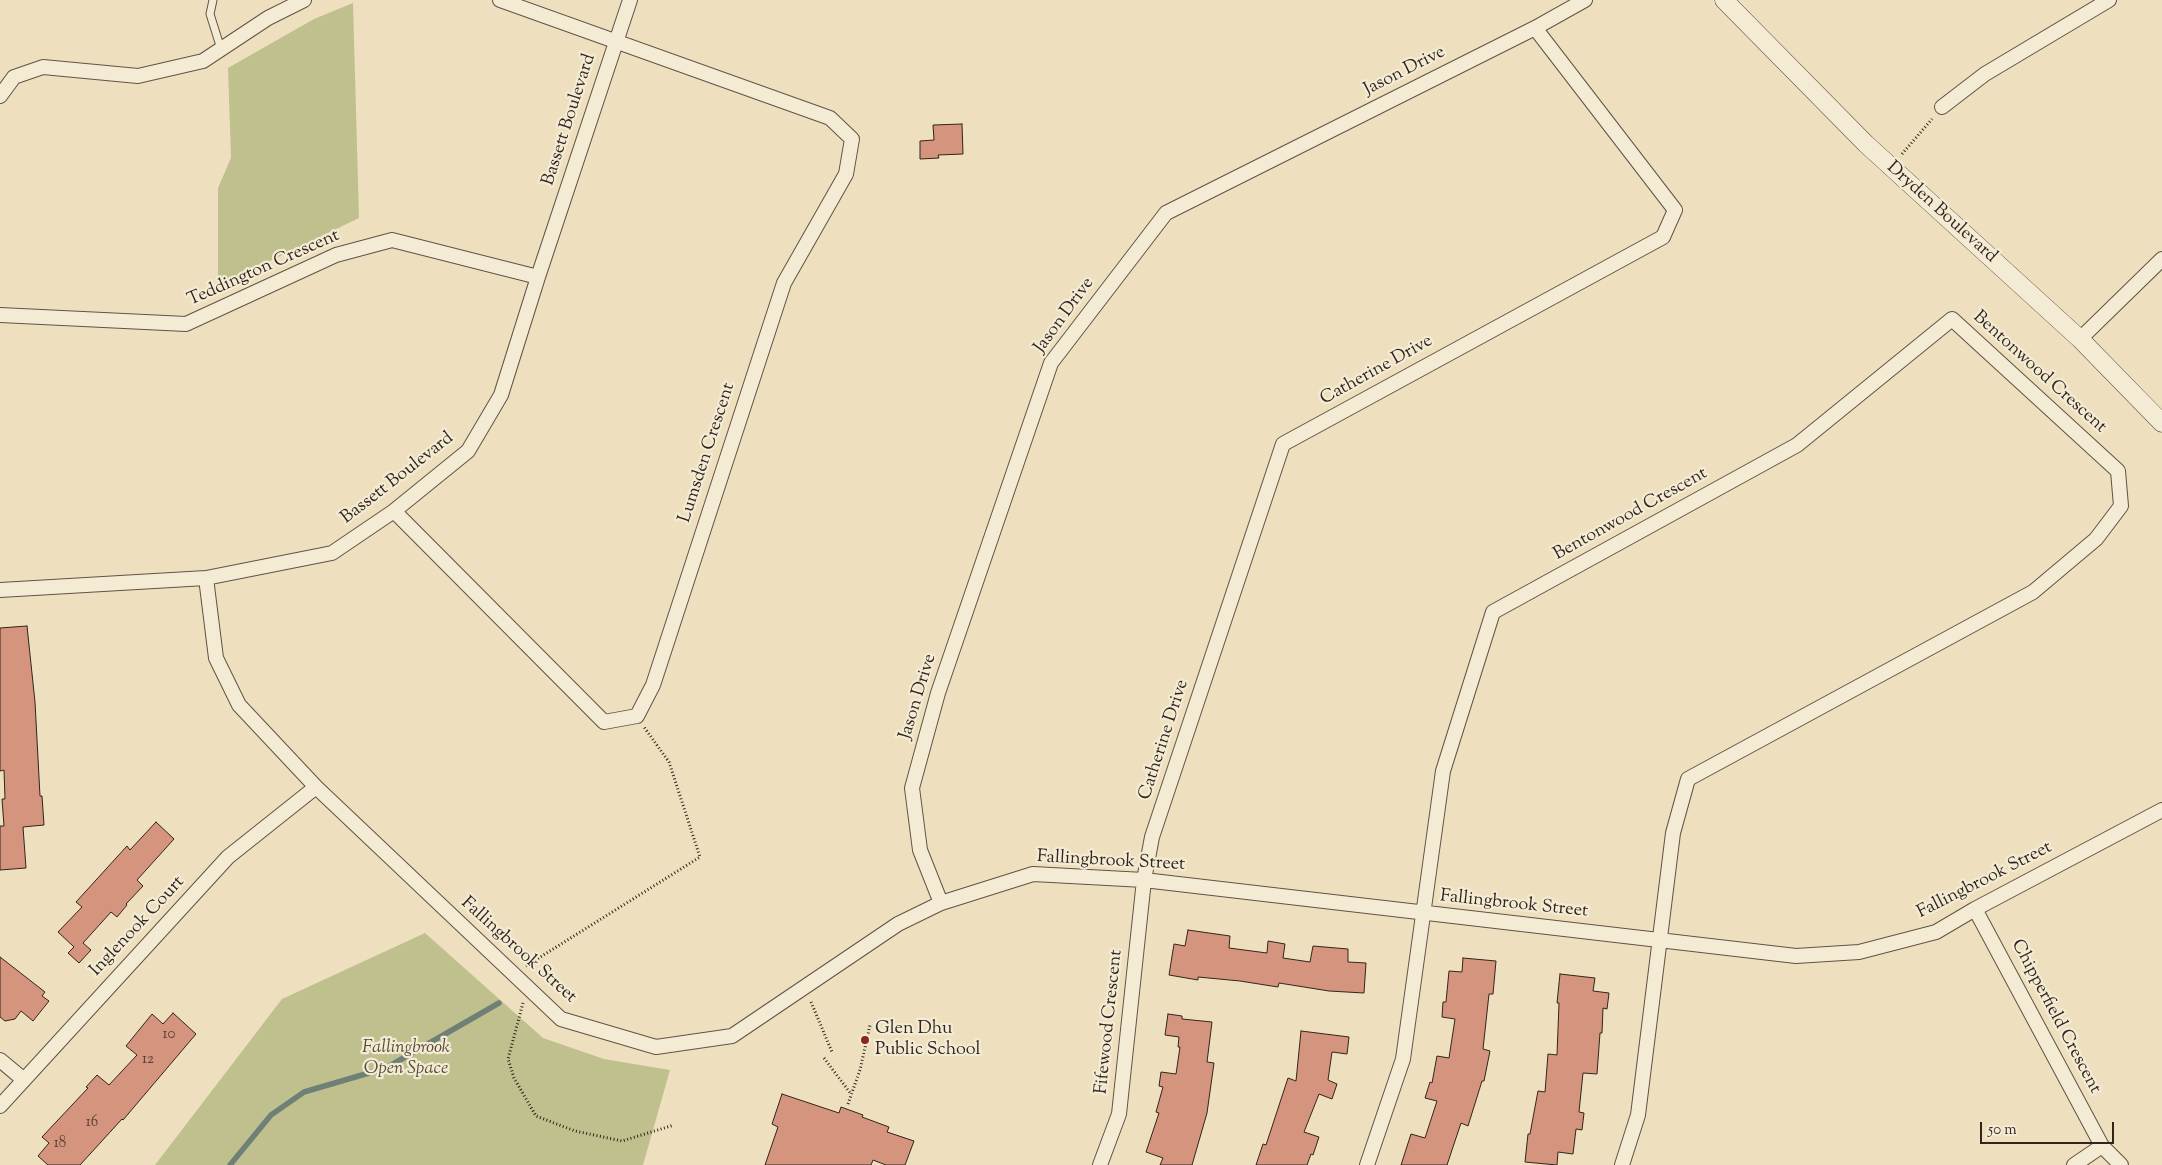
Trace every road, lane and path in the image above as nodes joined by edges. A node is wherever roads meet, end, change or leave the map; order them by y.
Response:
1 (213, 0) edge
2 (302, 0) edge
3 (500, 0) edge
4 (630, 0) edge
5 (1585, 0) edge
6 (1724, 0) edge
7 (2109, 0) edge
8 (1535, 28) junction
9 (616, 41) junction
10 (221, 49) junction
11 (0, 96) edge
12 (1942, 107) joint
13 (1891, 167) junction
14 (2162, 259) edge
15 (538, 277) junction
16 (0, 315) edge
17 (2080, 340) junction
18 (2162, 423) edge
19 (394, 512) junction
20 (206, 578) junction
21 (0, 590) edge
22 (636, 716) junction
23 (316, 788) junction
24 (2162, 810) edge
25 (1144, 880) junction
26 (941, 903) junction
27 (1975, 909) junction
28 (1423, 914) junction
29 (1660, 939) junction
30 (513, 974) junction
31 (527, 987) junction
32 (805, 987) junction
33 (870, 1025) dead end
34 (832, 1052) dead end
35 (824, 1058) dead end
36 (0, 1060) edge
37 (24, 1080) junction
38 (851, 1095) junction
39 (848, 1104) dead end
40 (0, 1106) edge
41 (674, 1125) dead end
42 (2102, 1146) junction
43 (1100, 1165) edge
44 (1366, 1165) edge
45 (1622, 1165) edge
46 (2074, 1165) edge
47 (2121, 1165) edge

1 - 10 lane
2 - 10 street
3 - 9 street
4 - 9 street, Bassett Boulevard
5 - 8 street, Jason Drive
6 - 13 street, Dryden Boulevard
7 - 12 street
8 - 25 street, Catherine Drive
8 - 26 street, Jason Drive
9 - 15 street, Bassett Boulevard
9 - 22 street, Lumsden Crescent
10 - 11 street
12 - 13 path
13 - 17 street, Dryden Boulevard
14 - 17 street
15 - 16 street, Teddington Crescent
15 - 19 street, Bassett Boulevard
17 - 18 street, Dryden Boulevard
19 - 20 street, Bassett Boulevard
19 - 22 street
20 - 21 street, Bassett Boulevard
20 - 23 street, Fallingbrook Street
22 - 30 path
23 - 30 street, Fallingbrook Street
23 - 37 street, Inglenook Court
24 - 27 street, Fallingbrook Street
25 - 26 street, Fallingbrook Street
25 - 28 street, Fallingbrook Street
25 - 43 street, Fifewood Crescent
26 - 32 street, Fallingbrook Street
27 - 29 street, Fallingbrook Street
27 - 42 street, Chipperfield Crescent
28 - 29 street, Fallingbrook Street
28 - 29 street, Bentonwood Crescent
28 - 44 street
29 - 45 street
30 - 31 street, Fallingbrook Street
31 - 32 street, Fallingbrook Street
31 - 41 path
32 - 34 path
33 - 38 path
35 - 38 path
36 - 37 street
37 - 40 street, Inglenook Court
38 - 39 path
42 - 46 street
42 - 47 street, Chipperfield Crescent

